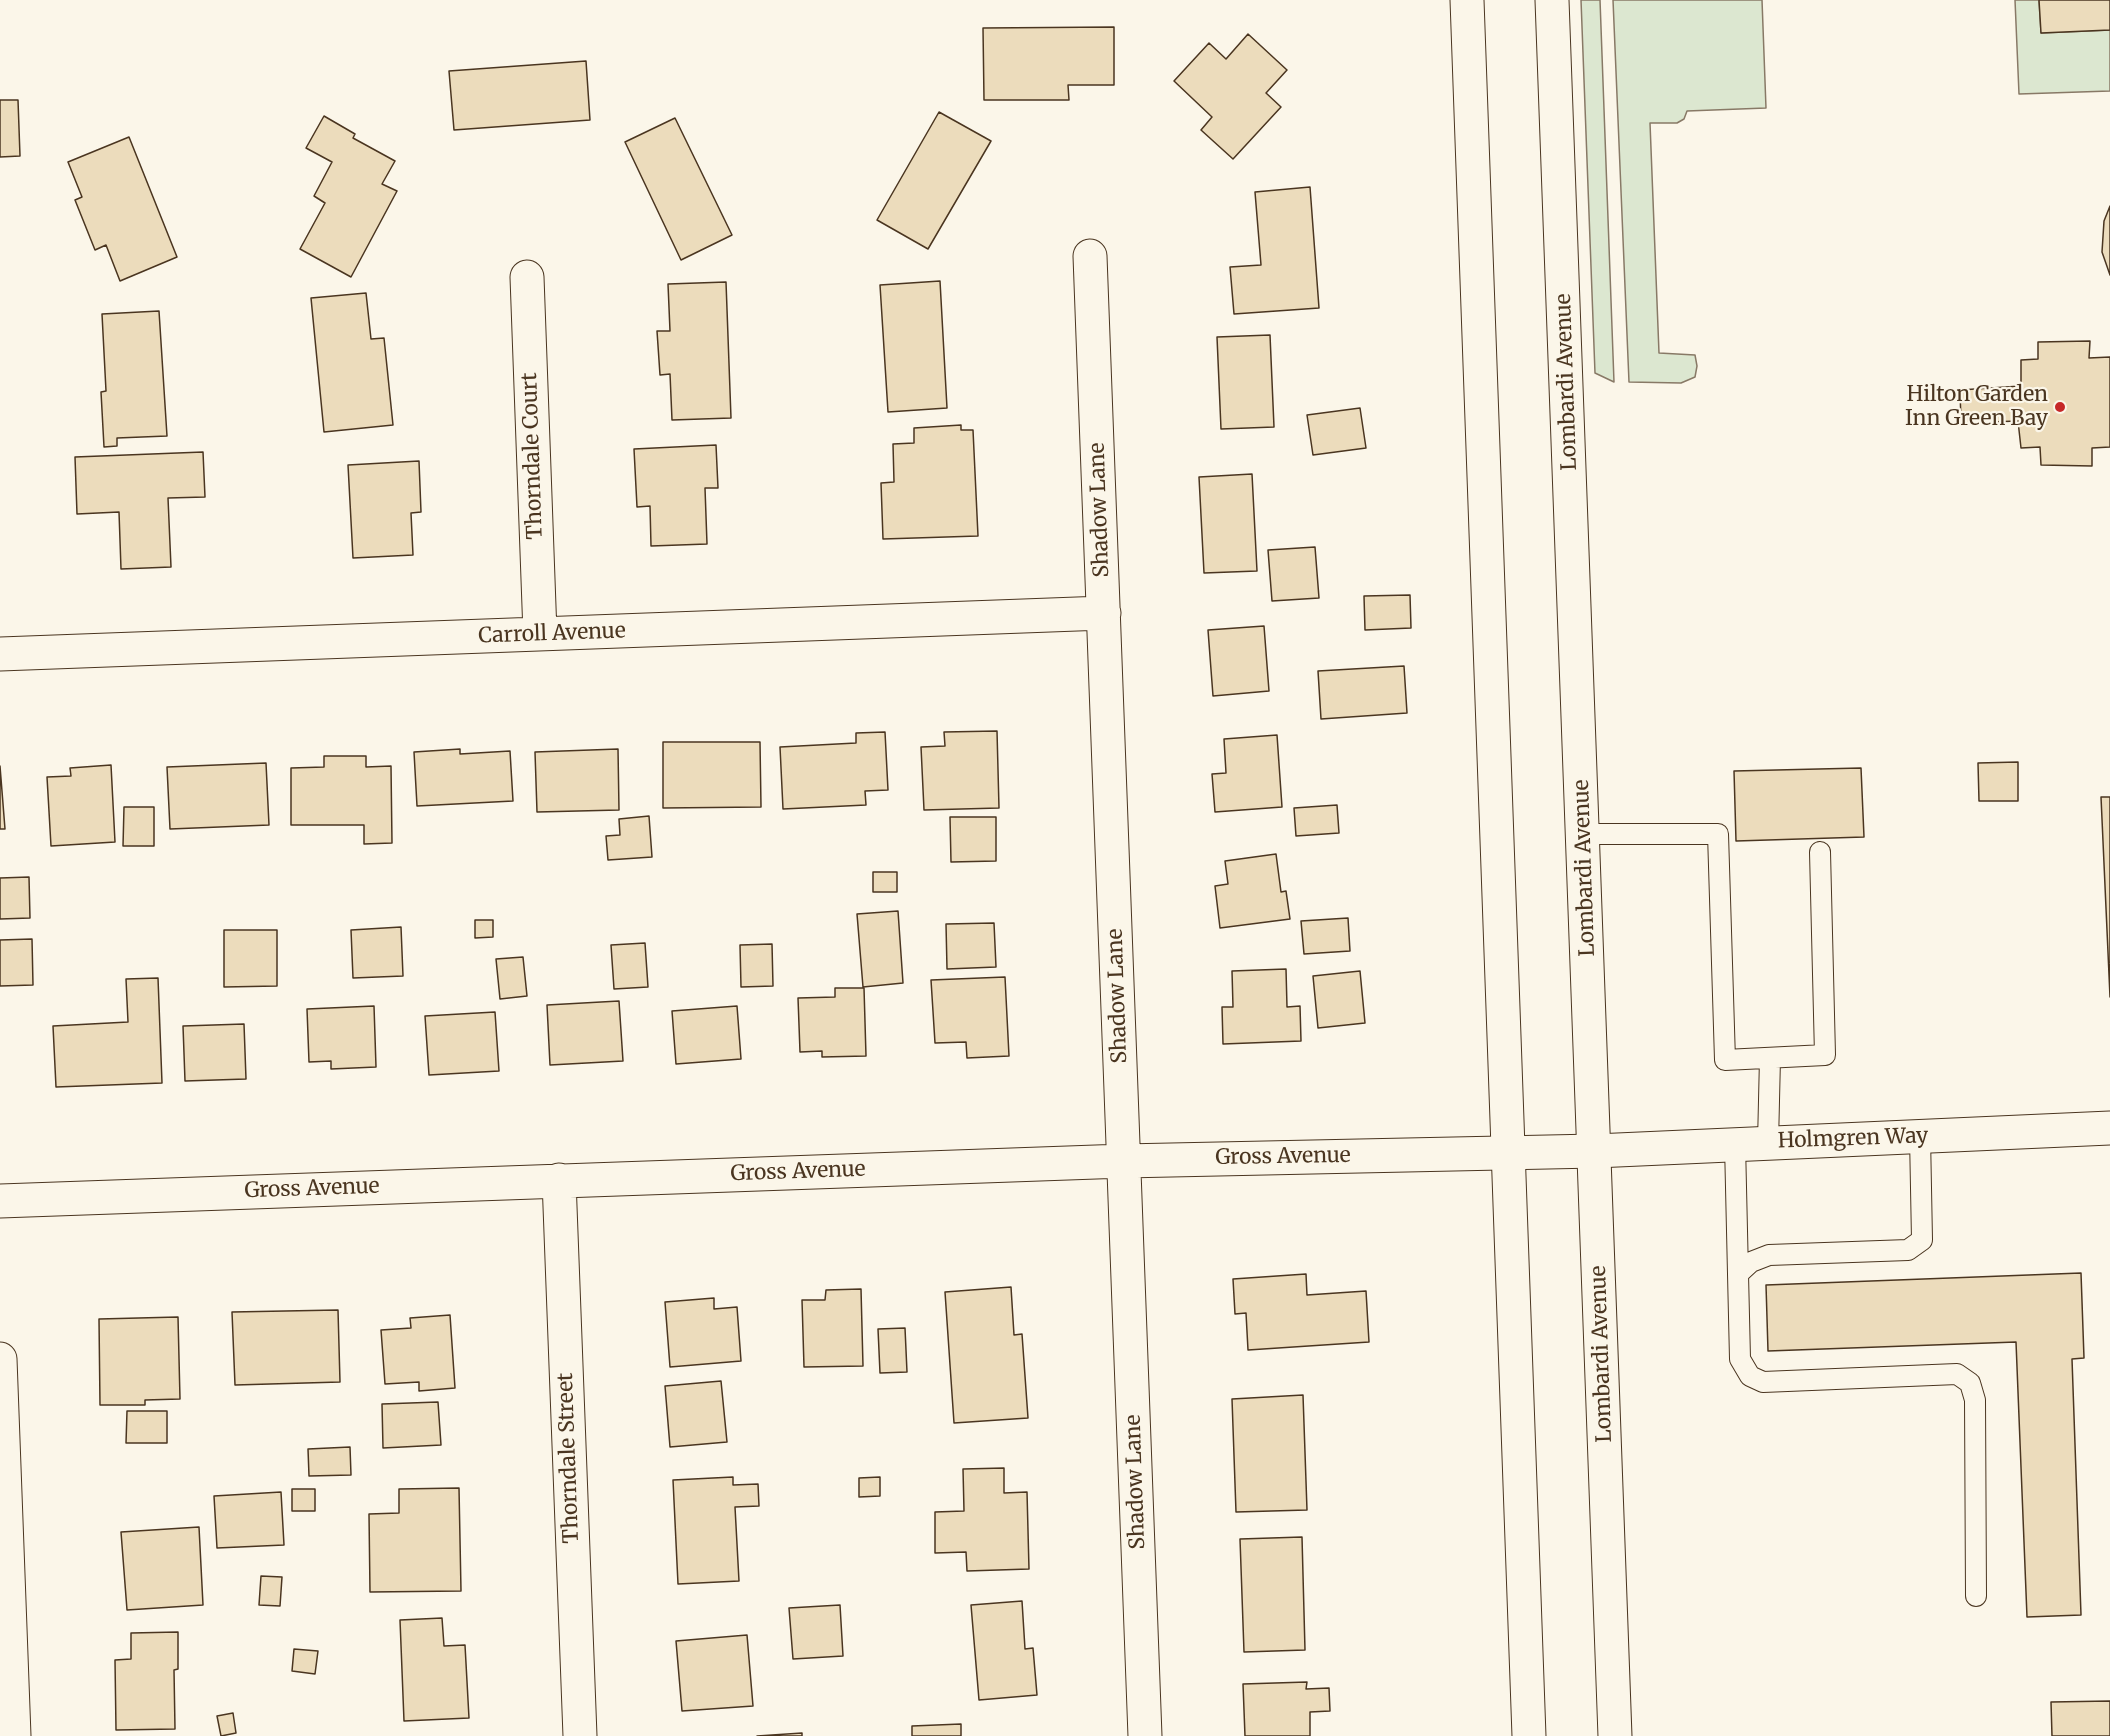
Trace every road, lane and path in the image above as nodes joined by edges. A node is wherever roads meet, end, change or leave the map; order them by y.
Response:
1 (1467, 0) edge
2 (1552, 0) edge
3 (1090, 256) dead end
4 (526, 278) dead end
5 (1104, 613) junction
6 (540, 634) junction
7 (0, 654) edge
8 (1584, 834) junction
9 (1820, 852) dead end
10 (1770, 1058) junction
11 (2110, 1128) edge
12 (1920, 1136) junction
13 (1768, 1143) junction
14 (1735, 1144) junction
15 (1595, 1150) junction
16 (1507, 1155) junction
17 (1124, 1161) junction
18 (559, 1180) junction
19 (0, 1201) edge
20 (1738, 1275) junction
21 (0, 1359) edge
22 (1976, 1596) dead end
23 (14, 1736) edge
24 (580, 1736) edge
25 (1145, 1736) edge
26 (1529, 1736) edge
27 (1615, 1736) edge

1 - 16 street
2 - 8 street, Lombardi Avenue
3 - 5 street, Shadow Lane
4 - 6 street, Thorndale Court
5 - 6 street, Carroll Avenue
5 - 17 street, Shadow Lane
6 - 7 street, Carroll Avenue
8 - 10 lane
8 - 15 street, Lombardi Avenue
9 - 10 lane
10 - 13 lane
11 - 12 street, Holmgren Way
12 - 13 street, Holmgren Way
12 - 20 lane
13 - 14 street, Holmgren Way
14 - 15 street, Holmgren Way
14 - 20 lane
15 - 16 street, Gross Avenue
15 - 27 street, Lombardi Avenue
16 - 17 street, Gross Avenue
16 - 26 street
17 - 18 street, Gross Avenue
17 - 25 street, Shadow Lane
18 - 19 street, Gross Avenue
18 - 24 street, Thorndale Street
20 - 22 lane
21 - 23 street

